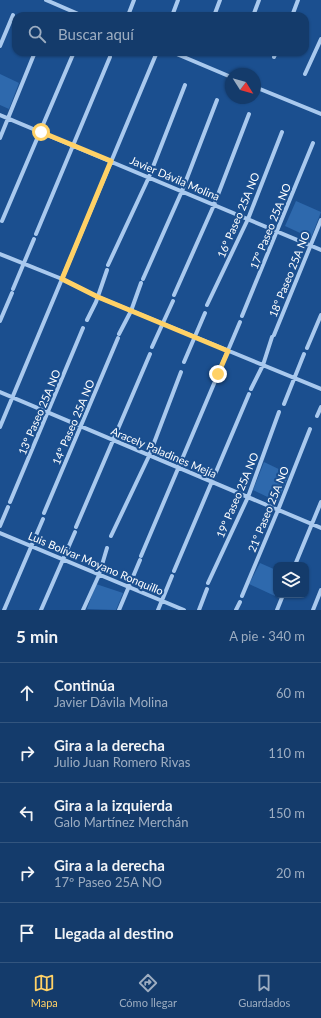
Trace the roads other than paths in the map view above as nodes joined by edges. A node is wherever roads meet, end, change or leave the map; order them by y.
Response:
1 (46, 0) edge
2 (134, 0) edge
3 (178, 0) edge
4 (220, 0) edge
5 (259, 0) edge
6 (298, 0) edge
7 (74, 12) edge
8 (129, 12) edge
9 (174, 12) edge
10 (216, 12) edge
11 (254, 12) edge
12 (294, 12) edge
13 (12, 14) dead end
14 (321, 39) edge
15 (0, 46) edge
16 (33, 56) edge
17 (72, 56) edge
18 (155, 56) edge
19 (181, 56) edge
20 (110, 57) dead end
21 (225, 74) edge
22 (305, 74) dead end
23 (185, 85) dead end
24 (261, 89) edge
25 (217, 100) dead end
26 (249, 114) dead end
27 (321, 114) edge
28 (0, 115) edge
29 (8, 119) junction
30 (41, 132) junction
31 (282, 132) dead end
32 (0, 138) edge
33 (313, 143) dead end
34 (74, 146) junction
35 (111, 161) junction
36 (148, 177) junction
37 (182, 191) junction
38 (214, 205) junction
39 (248, 219) junction
40 (321, 220) edge
41 (2, 221) dead end
42 (278, 232) junction
43 (36, 234) dead end
44 (34, 239) dead end
45 (310, 245) junction
46 (321, 250) edge
47 (0, 254) edge
48 (24, 264) junction
49 (62, 279) junction
50 (174, 295) dead end
51 (98, 297) junction
52 (173, 301) dead end
53 (207, 305) dead end
54 (131, 311) junction
55 (205, 313) dead end
56 (321, 315) edge
57 (242, 316) dead end
58 (87, 320) dead end
59 (0, 321) edge
60 (240, 322) dead end
61 (163, 324) junction
62 (84, 328) dead end
63 (194, 336) junction
64 (152, 347) dead end
65 (307, 348) dead end
66 (228, 351) junction
67 (150, 354) dead end
68 (304, 354) dead end
69 (184, 362) dead end
70 (263, 365) junction
71 (181, 372) dead end
72 (218, 374) dead end
73 (296, 378) junction
74 (216, 379) dead end
75 (251, 389) dead end
76 (321, 389) edge
77 (0, 392) edge
78 (249, 394) dead end
79 (12, 397) junction
80 (284, 404) dead end
81 (321, 407) edge
82 (279, 412) dead end
83 (48, 414) junction
84 (317, 416) dead end
85 (0, 427) edge
86 (81, 427) junction
87 (310, 429) dead end
88 (113, 441) junction
89 (149, 456) junction
90 (178, 468) junction
91 (213, 482) junction
92 (248, 497) junction
93 (10, 502) dead end
94 (321, 502) edge
95 (8, 507) dead end
96 (278, 510) junction
97 (44, 513) dead end
98 (43, 519) dead end
99 (312, 524) junction
100 (0, 526) edge
101 (76, 527) dead end
102 (321, 528) edge
103 (75, 532) dead end
104 (0, 533) edge
105 (112, 536) dead end
106 (31, 547) junction
107 (107, 548) dead end
108 (63, 560) junction
109 (296, 562) edge
110 (99, 575) junction
111 (208, 582) dead end
112 (128, 587) junction
113 (207, 589) dead end
114 (321, 590) edge
115 (242, 596) dead end
116 (282, 598) edge
117 (162, 601) junction
118 (240, 602) dead end
119 (4, 610) edge
120 (41, 610) edge
121 (83, 610) edge
122 (119, 610) edge
123 (158, 610) edge
124 (184, 610) edge
125 (199, 610) edge
126 (236, 610) edge
127 (277, 610) edge
128 (312, 610) edge

1 - 7 street
2 - 8 street
3 - 9 street
4 - 10 street
5 - 11 street
6 - 12 street
13 - 15 street
14 - 22 street
16 - 29 street
17 - 30 street
18 - 35 street
19 - 21 street
20 - 34 street
23 - 36 street
24 - 27 street
25 - 37 street, 14º Paseo 25A NO
26 - 38 street
28 - 29 street, Javier Dávila Molina
29 - 30 street, Javier Dávila Molina
29 - 32 street
30 - 34 street, Javier Dávila Molina
30 - 41 street
31 - 39 street, 16º Paseo 25A NO
33 - 42 street, 17º Paseo 25A NO
34 - 35 street, Javier Dávila Molina
34 - 43 street
35 - 36 street, Javier Dávila Molina
35 - 49 street
36 - 37 street, Javier Dávila Molina
36 - 51 street
37 - 38 street, Javier Dávila Molina
37 - 54 street, 14º Paseo 25A NO
38 - 39 street, Javier Dávila Molina
38 - 50 street
39 - 42 street, Javier Dávila Molina
39 - 53 street, 16º Paseo 25A NO
40 - 45 street, 18º Paseo 25A NO
42 - 45 street, Javier Dávila Molina
42 - 57 street, 17º Paseo 25A NO
44 - 48 street
45 - 46 street, Javier Dávila Molina
45 - 70 street, 18º Paseo 25A NO
47 - 48 street
48 - 49 street
48 - 59 street
49 - 51 street
49 - 79 street
51 - 54 street
51 - 58 street
52 - 61 street
54 - 61 street
54 - 86 street, 14º Paseo 25A NO
55 - 63 street
56 - 65 street
60 - 66 street
61 - 63 street
61 - 64 street
62 - 83 street, 13º Paseo 25A NO
63 - 66 street
63 - 69 street
66 - 70 street
66 - 72 street
67 - 88 street
68 - 73 street
70 - 73 street
70 - 75 street, 18º Paseo 25A NO
71 - 89 street
73 - 76 street
73 - 80 street
74 - 90 street
77 - 79 street, Aracely Paladines Mejía
78 - 91 street
79 - 83 street, Aracely Paladines Mejía
79 - 85 street
81 - 84 street
82 - 92 street, 19º Paseo 25A NO
83 - 86 street, Aracely Paladines Mejía
83 - 93 street, 13º Paseo 25A NO
86 - 88 street, Aracely Paladines Mejía
86 - 97 street, 14º Paseo 25A NO
87 - 96 street, 21º Paseo 25A NO
88 - 89 street, Aracely Paladines Mejía
88 - 101 street
89 - 90 street, Aracely Paladines Mejía
89 - 105 street
90 - 91 street, Aracely Paladines Mejía
90 - 112 street
91 - 92 street, Aracely Paladines Mejía
91 - 117 street
92 - 96 street, Aracely Paladines Mejía
92 - 111 street, 19º Paseo 25A NO
94 - 99 street
95 - 100 street
96 - 99 street, Aracely Paladines Mejía
96 - 115 street, 21º Paseo 25A NO
98 - 106 street
99 - 102 street, Aracely Paladines Mejía
99 - 109 street
103 - 108 street
104 - 106 street, Luis Bolívar Moyano Ronquillo
106 - 108 street, Luis Bolívar Moyano Ronquillo
106 - 119 street
107 - 110 street
108 - 110 street, Luis Bolívar Moyano Ronquillo
108 - 120 street
110 - 112 street, Luis Bolívar Moyano Ronquillo
110 - 121 street
112 - 117 street, Luis Bolívar Moyano Ronquillo
112 - 122 street
113 - 125 street
114 - 128 street
116 - 127 street
117 - 123 street
117 - 124 street, Luis Bolívar Moyano Ronquillo
118 - 126 street

